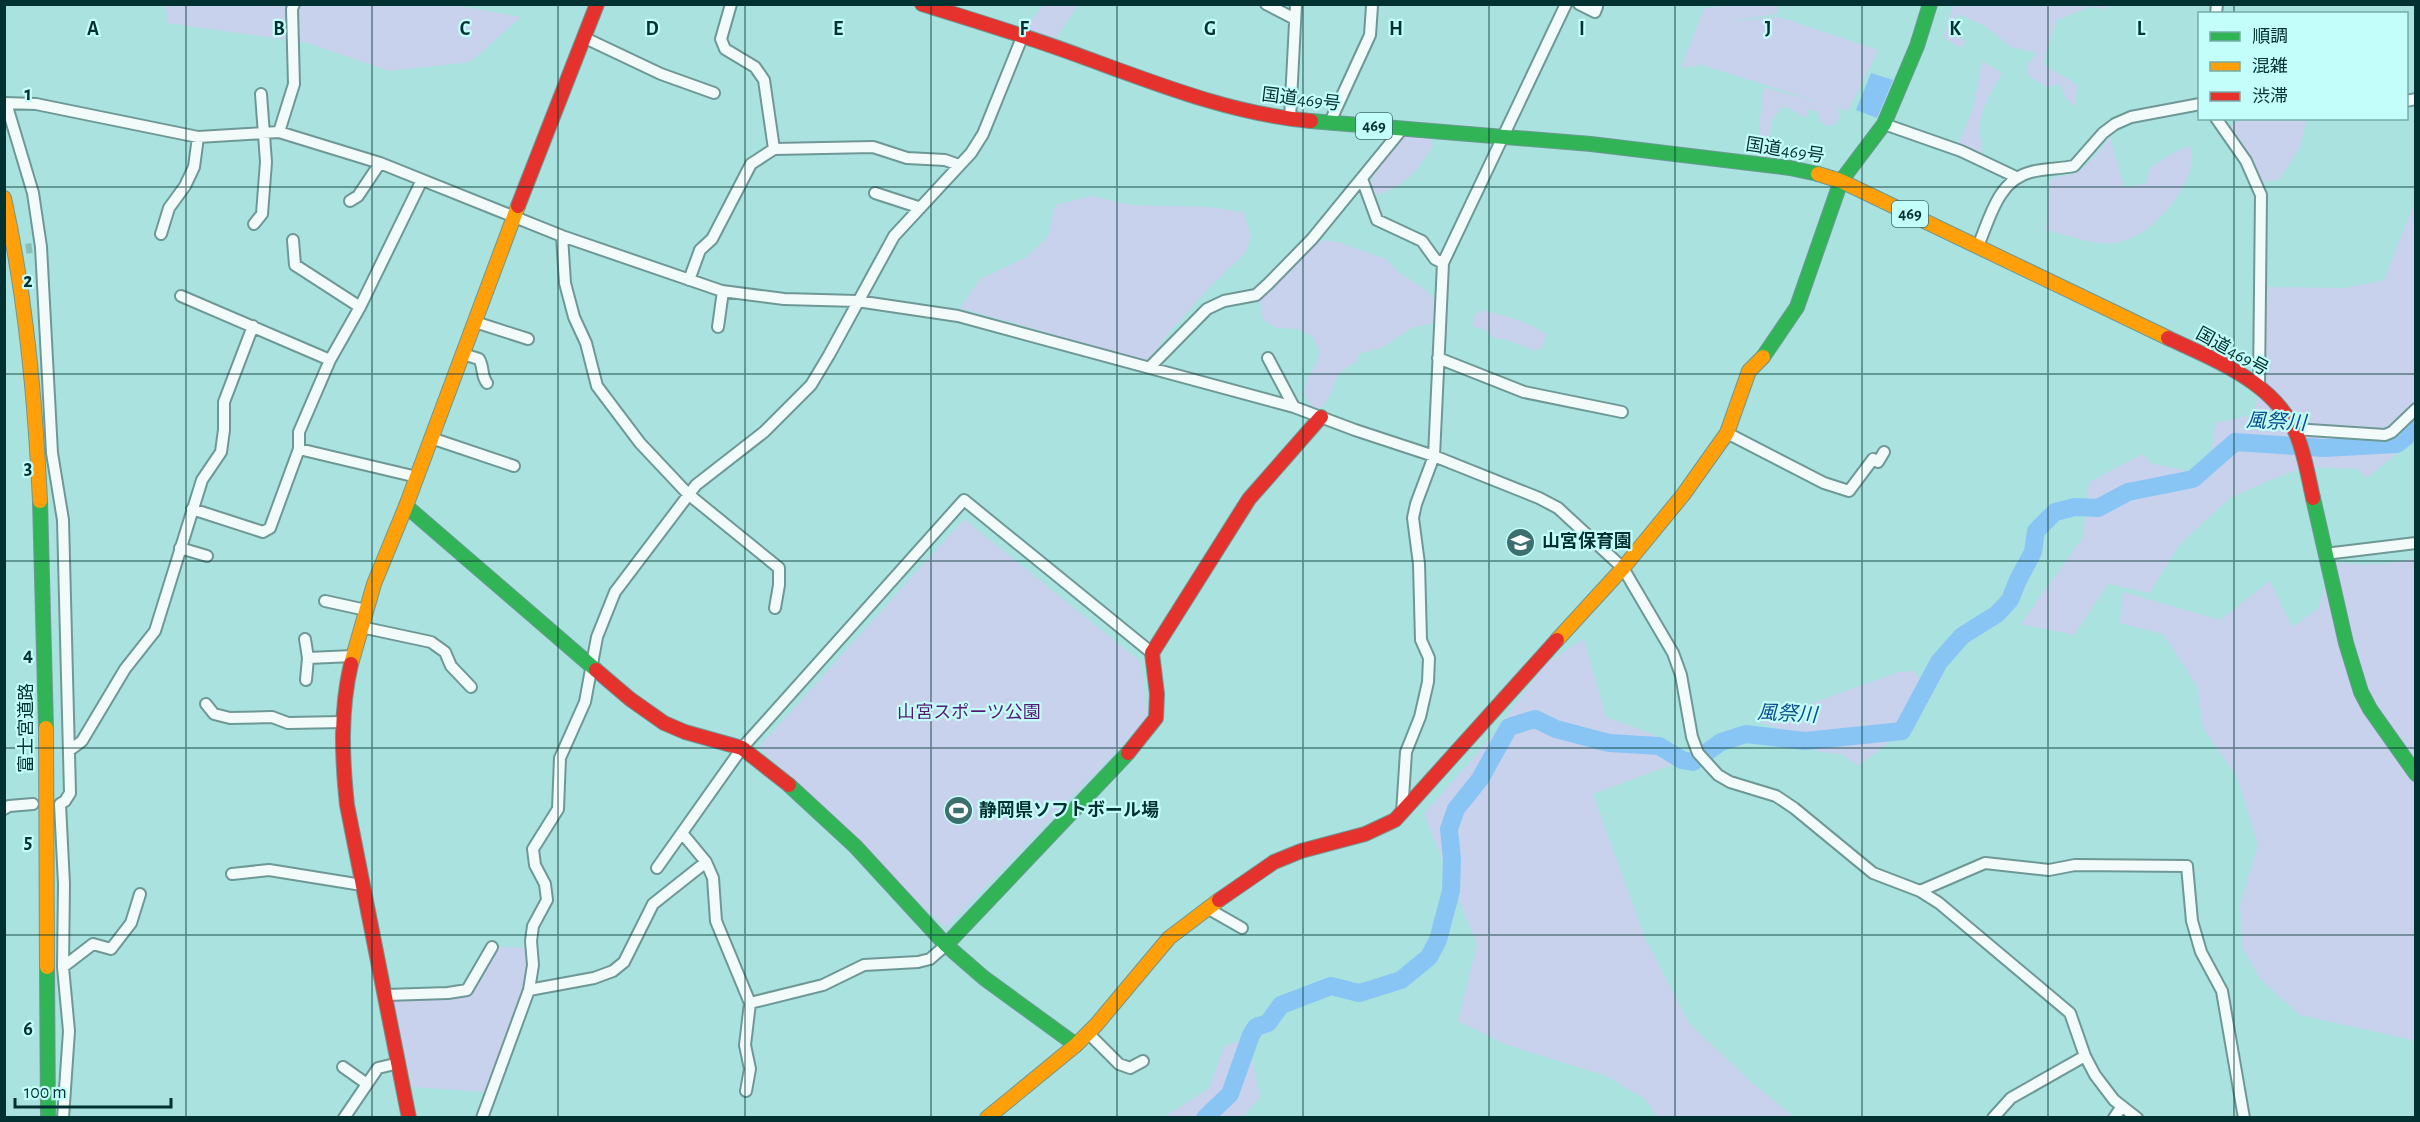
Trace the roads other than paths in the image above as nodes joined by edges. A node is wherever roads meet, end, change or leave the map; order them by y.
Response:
1 (294, 4) edge
2 (597, 4) edge
3 (731, 4) edge
4 (922, 4) edge
5 (1266, 4) edge
6 (1296, 4) edge
7 (1566, 4) edge
8 (1579, 4) edge
9 (1930, 4) edge
10 (1372, 6) dead end
11 (1597, 7) dead end
12 (1295, 19) junction
13 (1023, 35) junction
14 (585, 38) junction
15 (714, 93) dead end
16 (261, 94) dead end
17 (5, 103) edge
18 (2198, 104) edge
19 (1290, 119) junction
20 (2217, 120) edge
21 (1330, 122) junction
22 (1884, 124) junction
23 (1402, 129) junction
24 (279, 132) junction
25 (263, 133) junction
26 (1503, 136) junction
27 (198, 137) junction
28 (774, 149) junction
29 (380, 163) junction
30 (959, 165) junction
31 (2016, 177) junction
32 (1362, 179) junction
33 (422, 180) junction
34 (1841, 181) junction
35 (875, 193) dead end
36 (4, 198) edge
37 (350, 201) dead end
38 (918, 207) junction
39 (514, 217) junction
40 (254, 224) dead end
41 (161, 234) dead end
42 (562, 236) junction
43 (293, 240) dead end
44 (1978, 246) junction
45 (1443, 263) junction
46 (689, 280) junction
47 (723, 291) junction
48 (181, 296) dead end
49 (857, 301) junction
50 (360, 307) junction
51 (475, 322) junction
52 (253, 326) junction
53 (718, 327) dead end
54 (528, 339) dead end
55 (463, 354) junction
56 (1268, 357) dead end
57 (1438, 358) junction
58 (330, 360) junction
59 (1150, 367) junction
60 (487, 383) dead end
61 (2259, 385) junction
62 (1294, 407) junction
63 (2415, 409) edge
64 (1623, 412) dead end
65 (1321, 417) junction
66 (2294, 429) junction
67 (1727, 433) junction
68 (431, 438) junction
69 (299, 449) junction
70 (1884, 452) dead end
71 (1434, 456) junction
72 (514, 465) dead end
73 (417, 477) junction
74 (688, 494) junction
75 (406, 506) junction
76 (192, 510) junction
77 (2415, 543) edge
78 (180, 548) junction
79 (2325, 554) junction
80 (207, 556) dead end
81 (1623, 568) junction
82 (325, 602) dead end
83 (776, 608) dead end
84 (366, 610) junction
85 (362, 627) junction
86 (305, 639) dead end
87 (1152, 653) junction
88 (353, 656) junction
89 (308, 658) junction
90 (590, 666) junction
91 (306, 680) dead end
92 (471, 687) dead end
93 (206, 704) dead end
94 (343, 722) junction
95 (742, 748) junction
96 (70, 750) junction
97 (2415, 774) edge
98 (33, 804) dead end
99 (4, 809) edge
100 (1402, 813) junction
101 (682, 833) junction
102 (706, 862) junction
103 (657, 868) dead end
104 (232, 874) dead end
105 (362, 885) junction
106 (1920, 891) junction
107 (140, 894) dead end
108 (1207, 908) junction
109 (1242, 928) dead end
110 (946, 945) junction
111 (492, 947) dead end
112 (63, 967) junction
113 (529, 990) junction
114 (386, 995) junction
115 (750, 1003) junction
116 (1088, 1033) junction
117 (1076, 1045) junction
118 (2085, 1056) junction
119 (1143, 1061) dead end
120 (399, 1063) junction
121 (343, 1067) dead end
122 (367, 1084) junction
123 (746, 1091) dead end
124 (2122, 1106) junction
125 (48, 1118) edge
126 (63, 1118) edge
127 (344, 1118) edge
128 (409, 1118) edge
129 (482, 1118) edge
130 (987, 1118) edge
131 (1993, 1118) edge
132 (2114, 1118) edge
133 (2137, 1118) edge
134 (2244, 1118) edge

1 - 24 street
2 - 14 main road
3 - 28 street
4 - 13 main road, 国道469号 / 469
5 - 12 street
6 - 12 street
7 - 26 street
8 - 11 street
9 - 22 main road
10 - 21 street
12 - 19 street
13 - 19 main road, 国道469号 / 469
13 - 30 street
14 - 15 street
14 - 39 main road
16 - 25 street
17 - 27 street
17 - 96 street
18 - 31 street
19 - 21 main road, 国道469号 / 469
20 - 61 street
21 - 23 main road, 国道469号 / 469
22 - 31 street
22 - 34 main road
23 - 26 main road, 国道469号 / 469
23 - 32 street
24 - 25 street
24 - 29 street
25 - 27 street
25 - 40 street
26 - 34 main road, 国道469号 / 469
26 - 45 street
27 - 41 street
28 - 30 street
28 - 46 street
29 - 33 street
29 - 37 street
30 - 38 street
31 - 44 street
32 - 45 street
32 - 59 street
33 - 39 street
33 - 50 street
34 - 44 main road, 国道469号 / 469
34 - 67 main road
35 - 38 street
36 - 125 main road, 富士宮道路
38 - 49 street
39 - 42 street
39 - 51 main road
42 - 46 street
42 - 74 street
43 - 50 street
44 - 61 main road, 国道469号 / 469
45 - 57 street
46 - 47 street
47 - 49 street
47 - 53 street
48 - 52 street
49 - 59 street
49 - 74 street
50 - 58 street
51 - 54 street
51 - 55 main road
52 - 58 street
52 - 76 street
55 - 60 street
55 - 68 main road
56 - 62 street
57 - 64 street
57 - 71 street
58 - 69 street
59 - 62 street
61 - 66 main road, 国道469号 / 469
62 - 65 street
63 - 66 street
65 - 71 street
65 - 87 main road
66 - 79 main road, 国道469号 / 469
67 - 70 street
67 - 81 main road
68 - 72 street
68 - 73 main road
69 - 73 street
69 - 76 street
71 - 81 street
71 - 100 street
73 - 75 main road
74 - 83 street
74 - 90 street
75 - 84 main road
75 - 90 main road
76 - 78 street
77 - 79 street
78 - 80 street
78 - 96 street
79 - 97 main road, 国道469号 / 469
81 - 100 main road
81 - 106 street
82 - 84 street
84 - 85 main road
85 - 88 main road
85 - 92 street
86 - 89 street
87 - 95 street
87 - 110 main road
88 - 89 street
88 - 94 main road
89 - 91 street
90 - 95 main road
90 - 113 street
93 - 94 street
94 - 105 main road
95 - 101 street
95 - 110 main road
96 - 112 street
98 - 99 street
100 - 108 main road
101 - 102 street
101 - 103 street
102 - 113 street
102 - 115 street
104 - 105 street
105 - 114 main road
106 - 118 street
106 - 134 street
107 - 112 street
108 - 109 street
108 - 116 main road
110 - 115 street
110 - 117 main road
111 - 114 street
112 - 126 street
113 - 129 street
114 - 120 main road
115 - 123 street
116 - 117 main road
116 - 119 street
117 - 130 main road
118 - 124 street
118 - 131 street
120 - 122 street
120 - 128 main road
121 - 122 street
122 - 127 street
124 - 132 street
124 - 133 street

